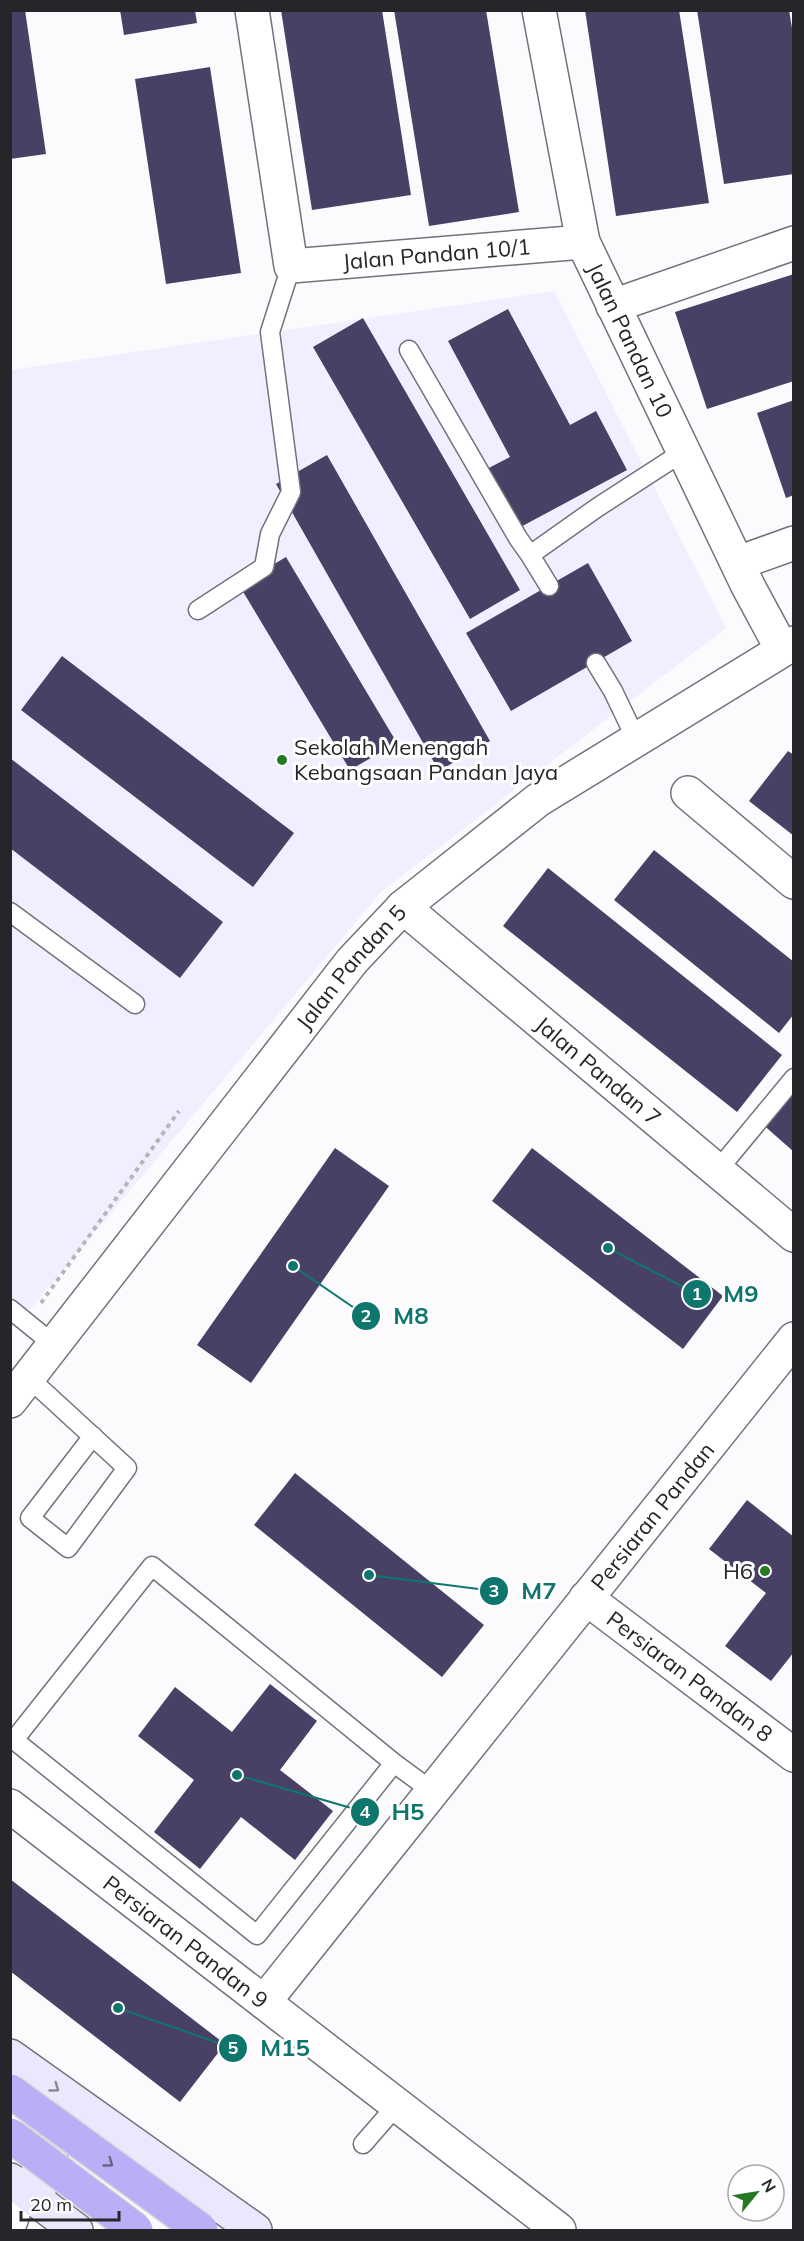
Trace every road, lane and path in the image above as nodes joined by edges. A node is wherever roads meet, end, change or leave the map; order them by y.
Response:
1 (252, 10) edge
2 (539, 10) edge
3 (583, 242) junction
4 (794, 243) edge
5 (291, 266) junction
6 (613, 306) junction
7 (409, 350) dead end
8 (684, 452) junction
9 (794, 543) edge
10 (530, 555) junction
11 (738, 562) junction
12 (549, 586) dead end
13 (198, 610) dead end
14 (788, 646) edge
15 (596, 663) dead end
16 (636, 739) junction
17 (688, 793) dead end
18 (794, 882) edge
19 (403, 907) junction
20 (10, 912) edge
21 (135, 1004) dead end
22 (794, 1078) edge
23 (179, 1111) dead end
24 (717, 1171) junction
25 (794, 1234) edge
26 (10, 1309) edge
27 (27, 1322) junction
28 (794, 1339) edge
29 (53, 1344) junction
30 (20, 1390) edge
31 (93, 1436) junction
32 (586, 1598) junction
33 (794, 1755) edge
34 (394, 1763) junction
35 (432, 1791) junction
36 (10, 1806) edge
37 (264, 2002) junction
38 (10, 2056) edge
39 (10, 2091) edge
40 (398, 2105) junction
41 (100, 2120) junction
42 (10, 2135) edge
43 (363, 2144) dead end
44 (12, 2181) edge
45 (40, 2203) junction
46 (10, 2223) edge
47 (76, 2230) edge
48 (136, 2230) edge
49 (201, 2230) edge
50 (255, 2230) edge
51 (559, 2230) edge

1 - 5 street
2 - 3 street, Jalan Pandan 10
3 - 5 street, Jalan Pandan 10/1
3 - 6 street, Jalan Pandan 10
4 - 6 street
5 - 13 lane
6 - 8 street, Jalan Pandan 10
7 - 10 lane
8 - 10 lane
8 - 11 street, Jalan Pandan 10
9 - 11 street
10 - 12 lane
11 - 14 street, Jalan Pandan 10
14 - 16 street, Jalan Pandan 5
15 - 16 lane
16 - 19 street, Jalan Pandan 5
17 - 18 street
19 - 24 street, Jalan Pandan 7
19 - 29 street, Jalan Pandan 5
20 - 21 lane
22 - 24 lane
23 - 27 path
24 - 25 street, Jalan Pandan 7
26 - 27 lane
27 - 29 lane
28 - 32 street, Persiaran Pandan
29 - 30 street, Jalan Pandan 5
30 - 31 lane
31 - 31 lane
32 - 33 street, Persiaran Pandan 8
32 - 35 street, Persiaran Pandan
34 - 34 lane
34 - 35 lane
35 - 37 street, Persiaran Pandan
36 - 37 street, Persiaran Pandan 9
37 - 40 street, Persiaran Pandan 9
38 -> 41 main road
39 -> 49 highway, bridge
40 - 43 lane
40 - 51 street, Persiaran Pandan 9
41 - 45 main road
41 - 50 main road
42 - 48 highway, bridge
44 - 45 main road
44 - 46 street
45 - 47 main road

